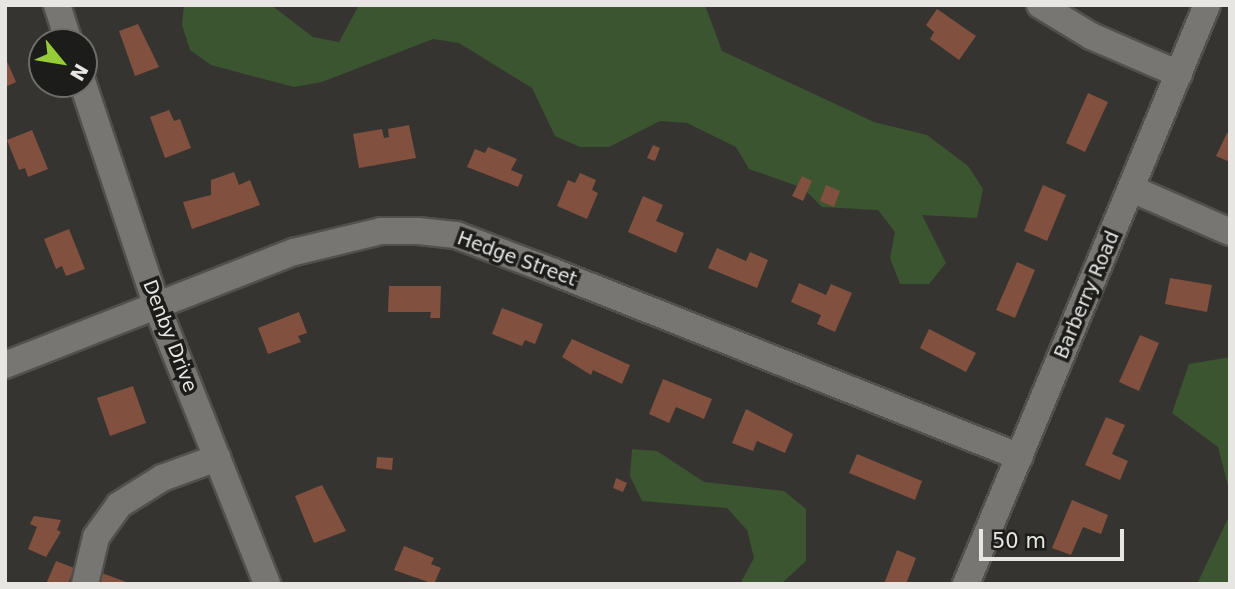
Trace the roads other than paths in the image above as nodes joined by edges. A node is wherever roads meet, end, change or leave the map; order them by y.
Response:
1 (57, 5) edge
2 (1040, 5) edge
3 (1207, 5) edge
4 (64, 28) edge
5 (1179, 74) junction
6 (88, 98) edge
7 (1132, 189) junction
8 (1230, 232) edge
9 (157, 307) junction
10 (5, 365) edge
11 (1020, 457) junction
12 (217, 458) junction
13 (85, 584) edge
14 (267, 584) edge
15 (966, 584) edge

1 - 4 street
2 - 5 street
3 - 5 street, Barberry Road
5 - 7 street, Barberry Road
6 - 9 street, Denby Drive
7 - 8 street
7 - 11 street, Barberry Road
9 - 10 street, Hedge Street
9 - 11 street, Hedge Street
9 - 12 street, Denby Drive
11 - 15 street, Barberry Road
12 - 13 street
12 - 14 street, Denby Drive

